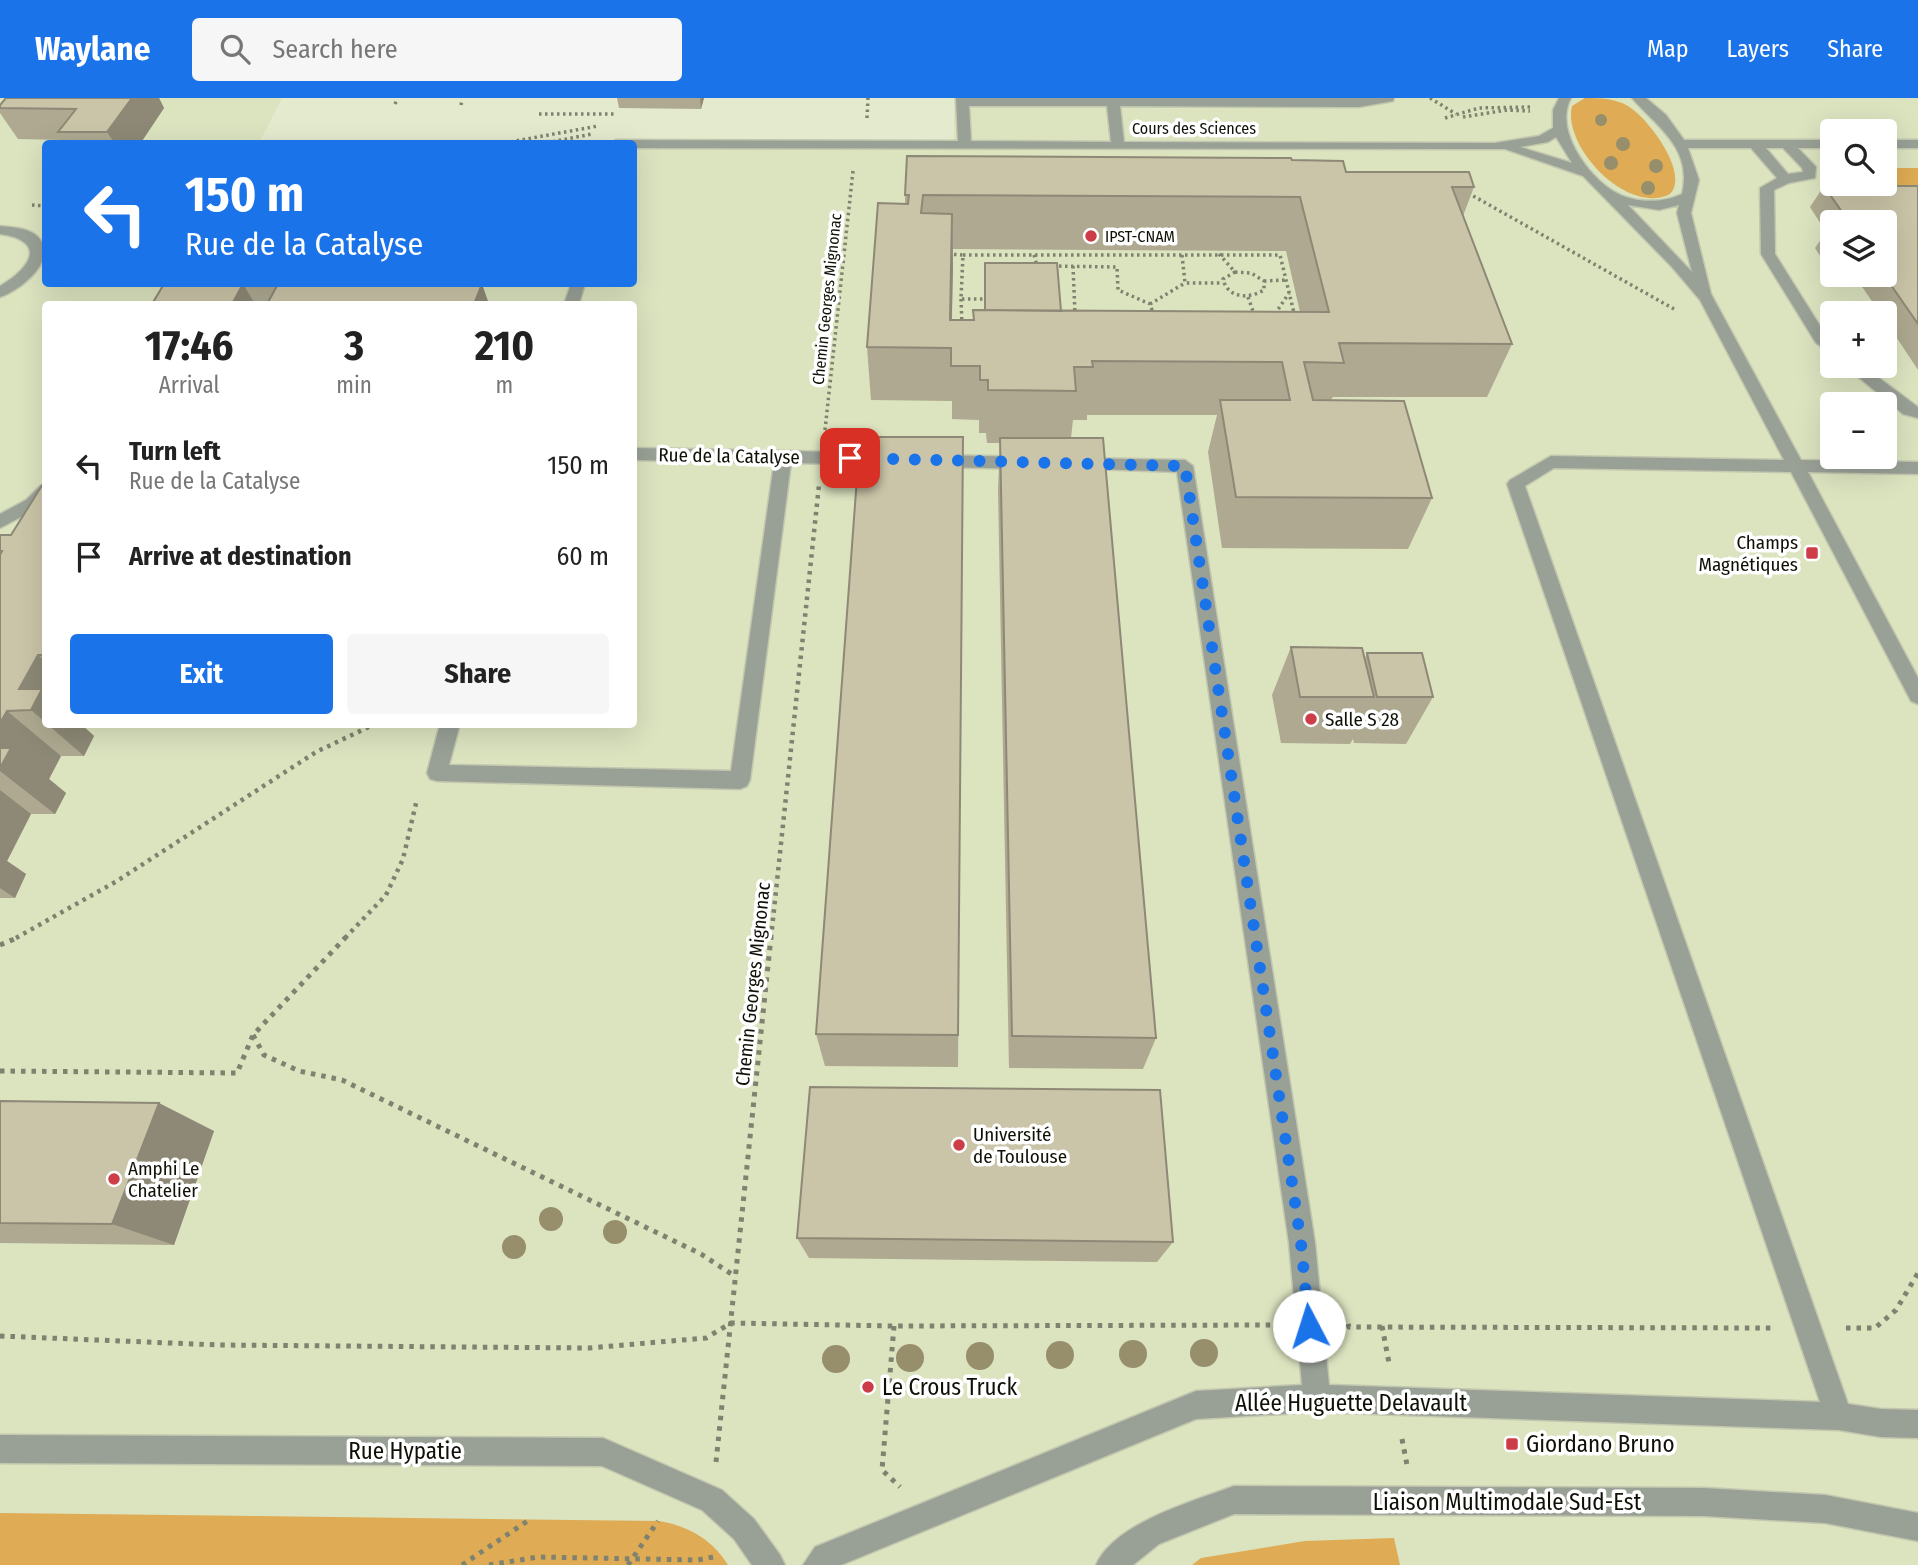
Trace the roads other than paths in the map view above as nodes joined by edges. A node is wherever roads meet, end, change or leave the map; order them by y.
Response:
1 (1388, 98) edge
2 (1565, 98) edge
3 (1638, 99) edge
4 (962, 100) edge
5 (1112, 100) edge
6 (1561, 129) junction
7 (637, 143) edge
8 (1786, 143) junction
9 (965, 144) junction
10 (1680, 144) junction
11 (1755, 144) junction
12 (1820, 144) edge
13 (1897, 144) edge
14 (1918, 144) edge
15 (1118, 145) junction
16 (1495, 147) junction
17 (1589, 174) junction
18 (1785, 178) junction
19 (1608, 194) junction
20 (1686, 197) junction
21 (0, 230) edge
22 (42, 257) edge
23 (0, 292) edge
24 (1707, 298) junction
25 (1820, 338) edge
26 (1868, 378) edge
27 (1918, 413) edge
28 (637, 454) edge
29 (783, 457) junction
30 (1798, 467) junction
31 (1918, 468) edge
32 (42, 494) edge
33 (0, 522) edge
34 (1918, 696) edge
35 (449, 728) edge
36 (1317, 1398) junction
37 (1839, 1416) junction
38 (1918, 1424) edge
39 (0, 1449) edge
40 (1918, 1527) edge
41 (770, 1565) edge
42 (818, 1565) edge
43 (1111, 1565) edge

1 - 5 street
2 - 6 street
3 - 10 street
4 - 5 street
4 - 9 street
5 - 15 street
6 - 16 street, Cours des Sciences
6 - 17 street
7 - 9 street, Cours des Sciences
8 - 11 street
8 - 12 street
8 - 18 street
9 - 15 street, Cours des Sciences
10 - 11 street
10 - 20 street
11 - 18 street
13 - 14 street
15 - 16 street, Cours des Sciences
16 - 17 street, Cours des Sciences
17 - 19 street
18 - 25 street
19 - 20 street
19 - 24 street
20 - 24 street
21 - 22 street
22 - 23 street
24 - 30 street
26 - 27 street
28 - 29 street, Rue de la Catalyse
29 - 35 street
29 - 36 street, Rue de la Catalyse
30 - 31 street
30 - 34 street
30 - 37 street
32 - 33 street
36 - 37 street, Allée Huguette Delavault
36 - 42 street, Allée Huguette Delavault
37 - 38 street, Allée Huguette Delavault
39 - 41 street, Rue Hypatie
40 - 43 street, Liaison Multimodale Sud-Est

